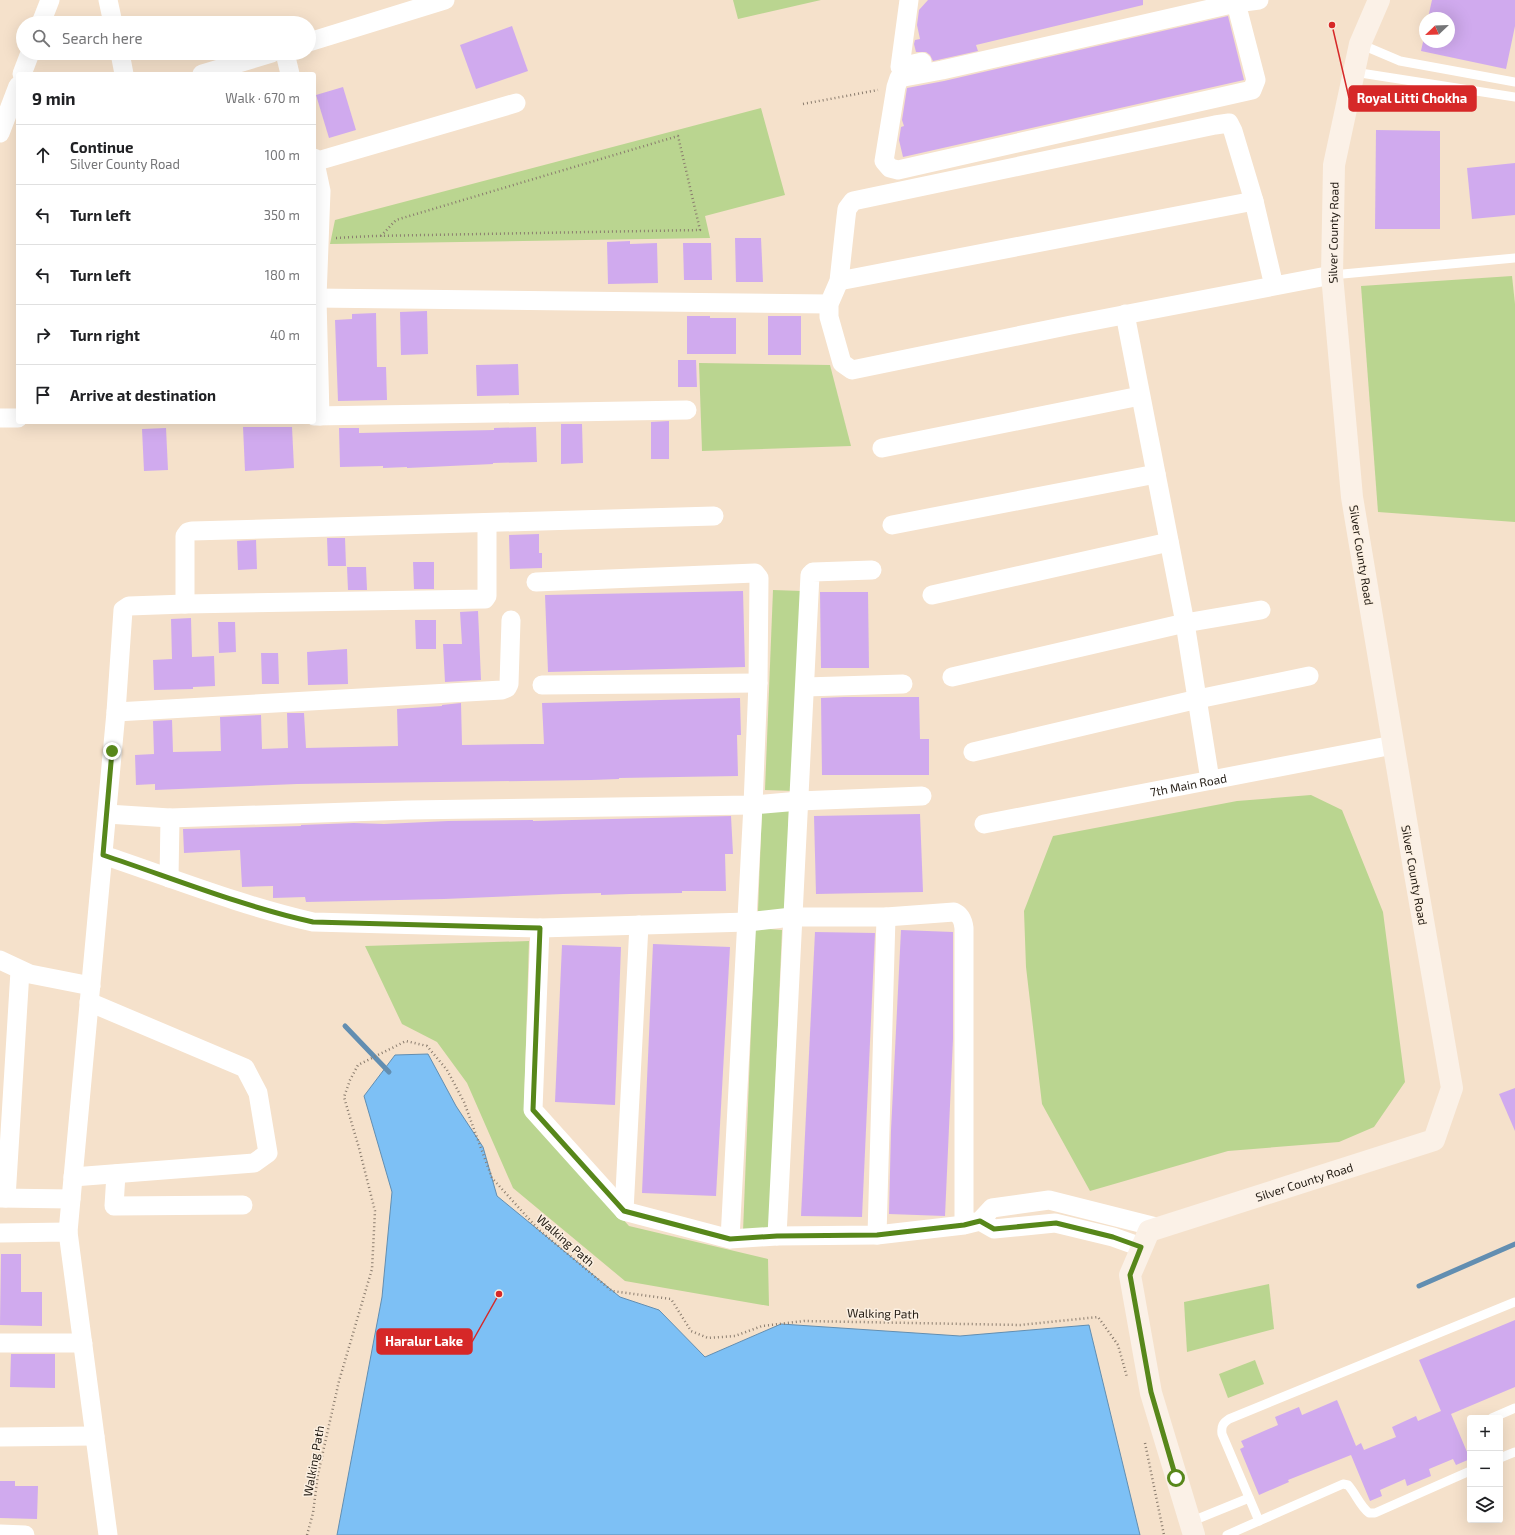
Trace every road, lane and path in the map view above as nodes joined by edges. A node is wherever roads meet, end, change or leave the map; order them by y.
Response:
1 (50, 0) edge
2 (108, 0) edge
3 (445, 0) edge
4 (909, 0) edge
5 (1208, 0) edge
6 (1259, 0) edge
7 (1379, 0) edge
8 (1236, 3) junction
9 (44, 16) edge
10 (111, 16) edge
11 (316, 40) edge
12 (1360, 44) junction
13 (27, 60) edge
14 (121, 60) edge
15 (249, 60) edge
16 (287, 60) edge
17 (23, 72) edge
18 (124, 72) edge
19 (209, 72) edge
20 (290, 72) edge
21 (1354, 72) junction
22 (1515, 82) edge
23 (896, 87) junction
24 (16, 91) edge
25 (1515, 98) edge
26 (516, 103) dead end
27 (803, 104) dead end
28 (0, 133) edge
29 (316, 160) edge
30 (316, 170) edge
31 (1254, 201) junction
32 (381, 236) junction
33 (320, 239) junction
34 (1515, 258) edge
35 (1332, 275) junction
36 (839, 281) junction
37 (316, 286) edge
38 (1274, 286) junction
39 (316, 298) edge
40 (829, 304) junction
41 (1126, 314) junction
42 (316, 357) edge
43 (1140, 396) junction
44 (687, 410) dead end
45 (317, 416) edge
46 (0, 418) edge
47 (16, 418) edge
48 (882, 448) dead end
49 (1156, 474) junction
50 (714, 516) dead end
51 (487, 523) junction
52 (892, 525) dead end
53 (1169, 542) junction
54 (872, 570) dead end
55 (536, 582) dead end
56 (932, 595) dead end
57 (185, 604) junction
58 (1261, 610) dead end
59 (511, 620) dead end
60 (1185, 622) junction
61 (1309, 676) dead end
62 (952, 677) dead end
63 (758, 683) junction
64 (903, 684) dead end
65 (542, 685) dead end
66 (805, 687) junction
67 (1198, 699) junction
68 (116, 712) junction
69 (1393, 745) junction
70 (973, 752) dead end
71 (1210, 780) junction
72 (922, 796) dead end
73 (799, 801) junction
74 (753, 805) junction
75 (107, 814) junction
76 (170, 818) junction
77 (984, 824) dead end
78 (103, 855) junction
79 (169, 878) junction
80 (792, 917) junction
81 (886, 917) junction
82 (748, 922) junction
83 (639, 926) junction
84 (540, 928) junction
85 (0, 960) edge
86 (20, 971) junction
87 (90, 994) junction
88 (116, 1174) junction
89 (73, 1177) junction
90 (3, 1198) edge
91 (71, 1199) junction
92 (243, 1205) dead end
93 (624, 1211) junction
94 (972, 1223) junction
95 (1160, 1228) junction
96 (68, 1232) junction
97 (0, 1233) edge
98 (877, 1235) junction
99 (777, 1236) junction
100 (730, 1239) junction
101 (1141, 1247) junction
102 (1515, 1302) edge
103 (0, 1343) edge
104 (83, 1343) junction
105 (1129, 1381) dead end
106 (1515, 1408) edge
107 (1499, 1415) edge
108 (95, 1436) junction
109 (0, 1437) edge
110 (1144, 1441) dead end
111 (1515, 1452) edge
112 (1503, 1457) edge
113 (1467, 1472) edge
114 (1249, 1498) junction
115 (1258, 1520) junction
116 (1192, 1529) edge
117 (0, 1534) edge
118 (25, 1535) edge
119 (108, 1535) edge
120 (307, 1535) edge
121 (1164, 1535) edge
122 (1227, 1535) edge

1 - 9 street
2 - 10 street
3 - 11 street
4 - 5 street
6 - 8 street
7 - 12 street, Silver County Road
8 - 23 street
8 - 23 street
12 - 21 street, Silver County Road
12 - 22 lane
13 - 17 street
14 - 18 street
15 - 19 street
16 - 20 street
21 - 25 lane
21 - 35 street, Silver County Road
23 - 27 path
24 - 28 street
26 - 29 street
30 - 33 street
31 - 36 street
31 - 36 street
31 - 38 street
32 - 32 path
32 - 33 path
33 - 37 street
34 - 35 lane
35 - 38 street
35 - 69 street, Silver County Road
36 - 40 street
38 - 41 street
39 - 40 street
40 - 41 street
41 - 43 street
42 - 45 street
43 - 48 street
43 - 49 street
44 - 45 street
46 - 47 street
49 - 52 street
49 - 53 street
50 - 51 street
51 - 57 street
51 - 57 street
53 - 56 street
53 - 60 street
54 - 66 street
55 - 63 street
57 - 68 street
58 - 60 street
59 - 68 street
60 - 62 street
60 - 67 street
61 - 67 street
63 - 65 street
63 - 74 street
64 - 66 street
66 - 73 street
67 - 70 street
67 - 71 street
68 - 75 street
69 - 71 street, 7th Main Road
69 - 95 street, Silver County Road
71 - 77 street, 7th Main Road
72 - 73 street
73 - 74 street
73 - 80 street
74 - 76 street
74 - 82 street
75 - 76 street
75 - 78 street
76 - 79 street
78 - 79 street
78 - 87 street
79 - 84 street
80 - 81 street
80 - 82 street
80 - 99 street
81 - 94 street
81 - 98 street
82 - 83 street
82 - 100 street
83 - 84 street
83 - 93 street
84 - 93 street
85 - 86 street
86 - 87 street
86 - 90 street
87 - 88 street
87 - 89 street
88 - 89 street
88 - 92 street
89 - 91 street
90 - 91 street
91 - 96 street
93 - 100 street
94 - 95 street
94 - 98 street
94 - 101 street
95 - 101 street, Silver County Road
96 - 97 street
96 - 104 street
98 - 99 street
99 - 100 street
101 - 116 street, Silver County Road
102 - 114 lane
103 - 104 street
104 - 108 street
105 - 120 path, Walking Path
106 - 107 lane
108 - 109 street
108 - 119 street
110 - 121 path
111 - 112 lane
113 - 115 lane
114 - 115 lane
114 - 116 lane
115 - 122 lane
117 - 118 street

